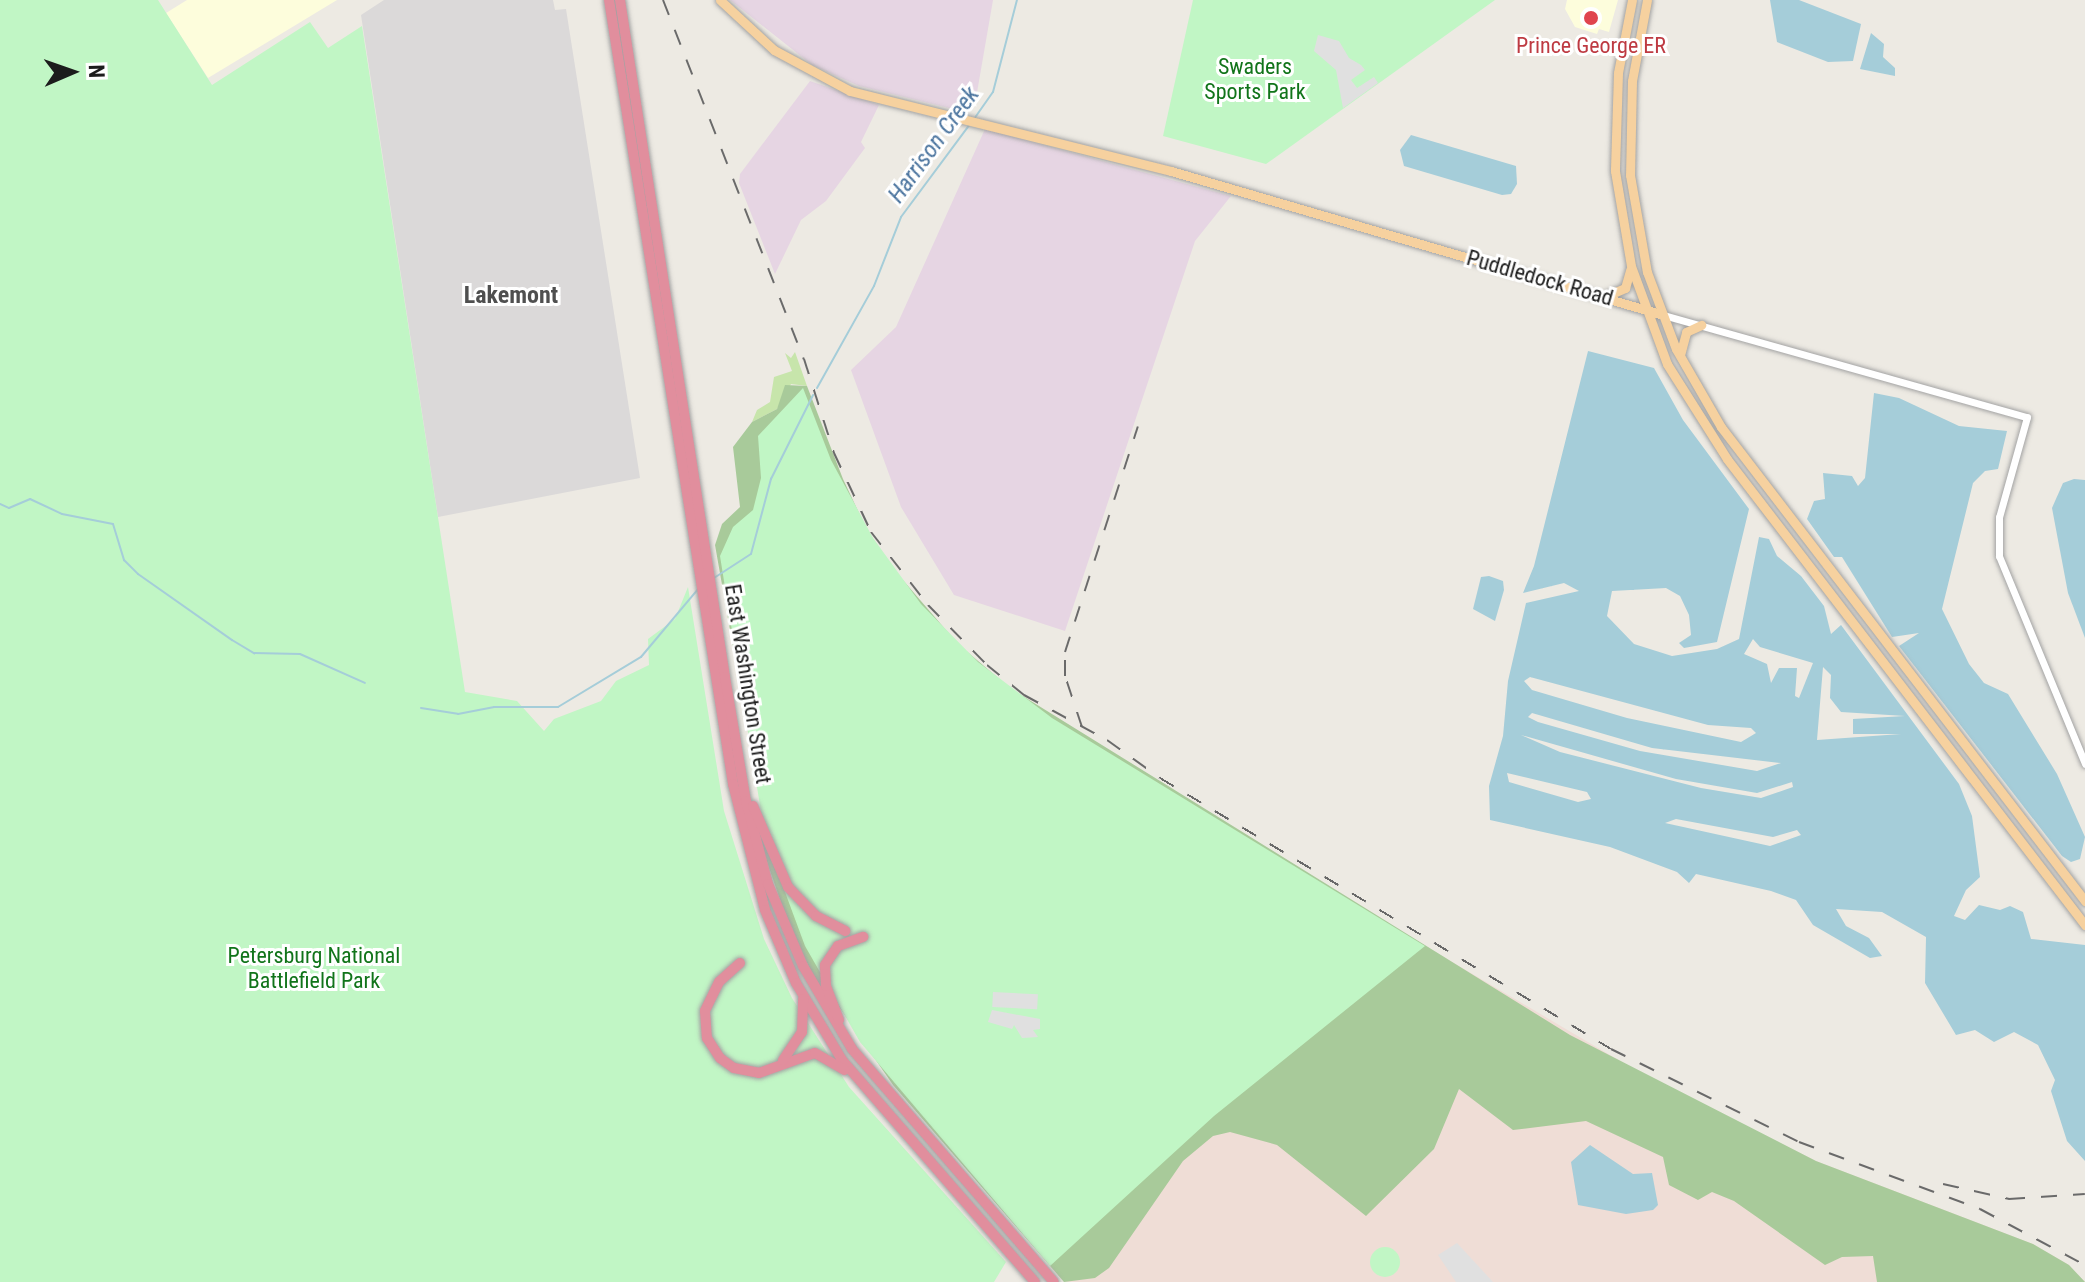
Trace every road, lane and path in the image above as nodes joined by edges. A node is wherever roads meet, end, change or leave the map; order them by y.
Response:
1 (609, 0) edge
2 (620, 0) edge
3 (720, 0) edge
4 (1632, 0) edge
5 (1647, 0) edge
6 (1631, 266) junction
7 (1606, 296) junction
8 (1644, 309) junction
9 (1660, 314) junction
10 (1701, 325) junction
11 (1680, 359) junction
12 (2085, 764) edge
13 (741, 773) junction
14 (2085, 901) edge
15 (2085, 925) edge
16 (845, 931) dead end
17 (863, 937) dead end
18 (803, 997) junction
19 (858, 1057) junction
20 (855, 1077) junction
21 (1035, 1282) edge
22 (1054, 1282) edge

1 - 18 highway, East Washington Street
2 - 13 highway, East Washington Street
3 - 7 main road, Puddledock Road
4 - 6 main road
5 - 9 main road
6 - 7 main road
6 - 8 main road
7 - 8 main road, Puddledock Road
8 - 9 main road, Puddledock Road
8 - 15 main road
9 - 10 street, Puddledock Road
9 - 11 main road
10 - 11 main road
10 - 12 street, Puddledock Road
11 - 14 main road
13 - 16 highway
13 - 19 highway, East Washington Street
17 - 19 highway
18 - 20 highway, East Washington Street
18 - 20 highway
19 - 22 highway, East Washington Street
20 - 21 highway, East Washington Street

